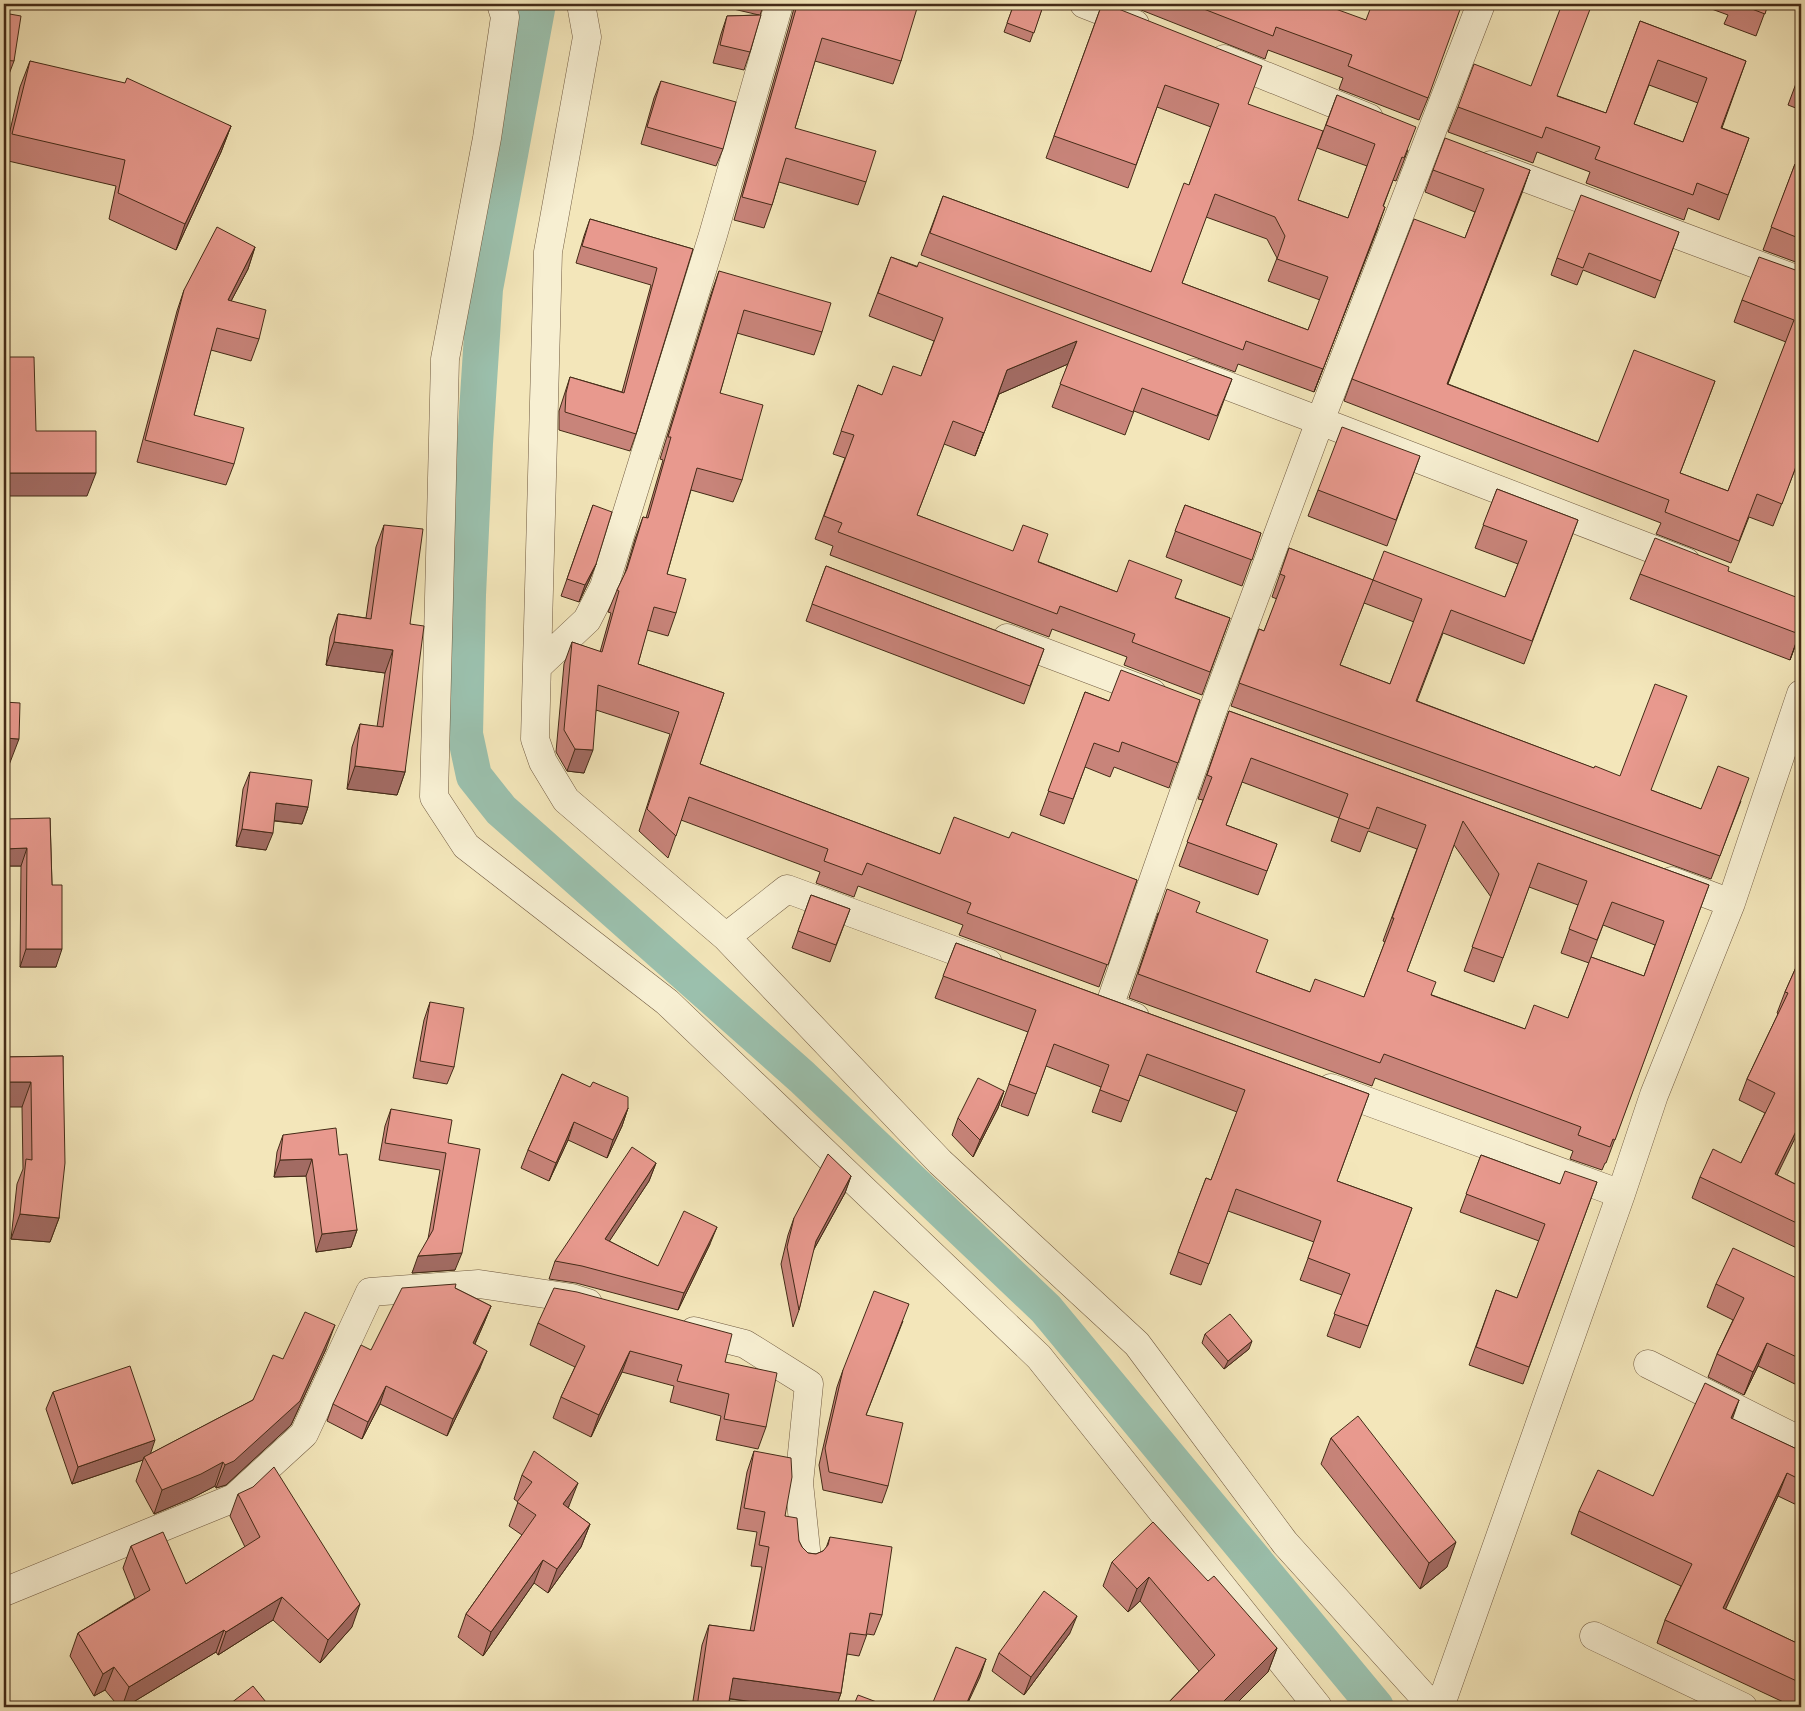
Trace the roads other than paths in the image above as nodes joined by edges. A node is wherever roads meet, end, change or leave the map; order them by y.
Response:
1 (501, 4) edge
2 (581, 4) edge
3 (779, 4) edge
4 (1084, 4) edge
5 (1481, 4) edge
6 (1157, 33) edge
7 (1202, 51) edge
8 (1447, 148) junction
9 (1801, 281) edge
10 (1174, 366) edge
11 (1320, 420) junction
12 (1709, 571) edge
13 (982, 629) edge
14 (537, 667) junction
15 (1801, 694) edge
16 (1220, 718) junction
17 (1648, 873) edge
18 (1731, 903) junction
19 (726, 936) junction
20 (1008, 970) edge
21 (1155, 1024) edge
22 (1304, 1078) edge
23 (1621, 1194) junction
24 (610, 1308) edge
25 (668, 1324) edge
26 (1648, 1364) dead end
27 (1801, 1441) edge
28 (807, 1559) edge
29 (4, 1592) edge
30 (1594, 1636) dead end
31 (1318, 1707) edge
32 (1433, 1707) edge
33 (1440, 1707) edge
34 (1743, 1707) edge

1 - 31 street
2 - 14 street
3 - 14 street
4 - 6 street
5 - 8 street
7 - 8 street
8 - 9 street
8 - 11 street
10 - 11 street
11 - 12 street
11 - 16 street
13 - 16 street
14 - 19 street
15 - 18 street
16 - 21 street
17 - 18 street
18 - 23 street
19 - 20 street
19 - 32 street
22 - 23 street
23 - 33 street
24 - 29 street
25 - 28 street
26 - 27 street
30 - 34 street

